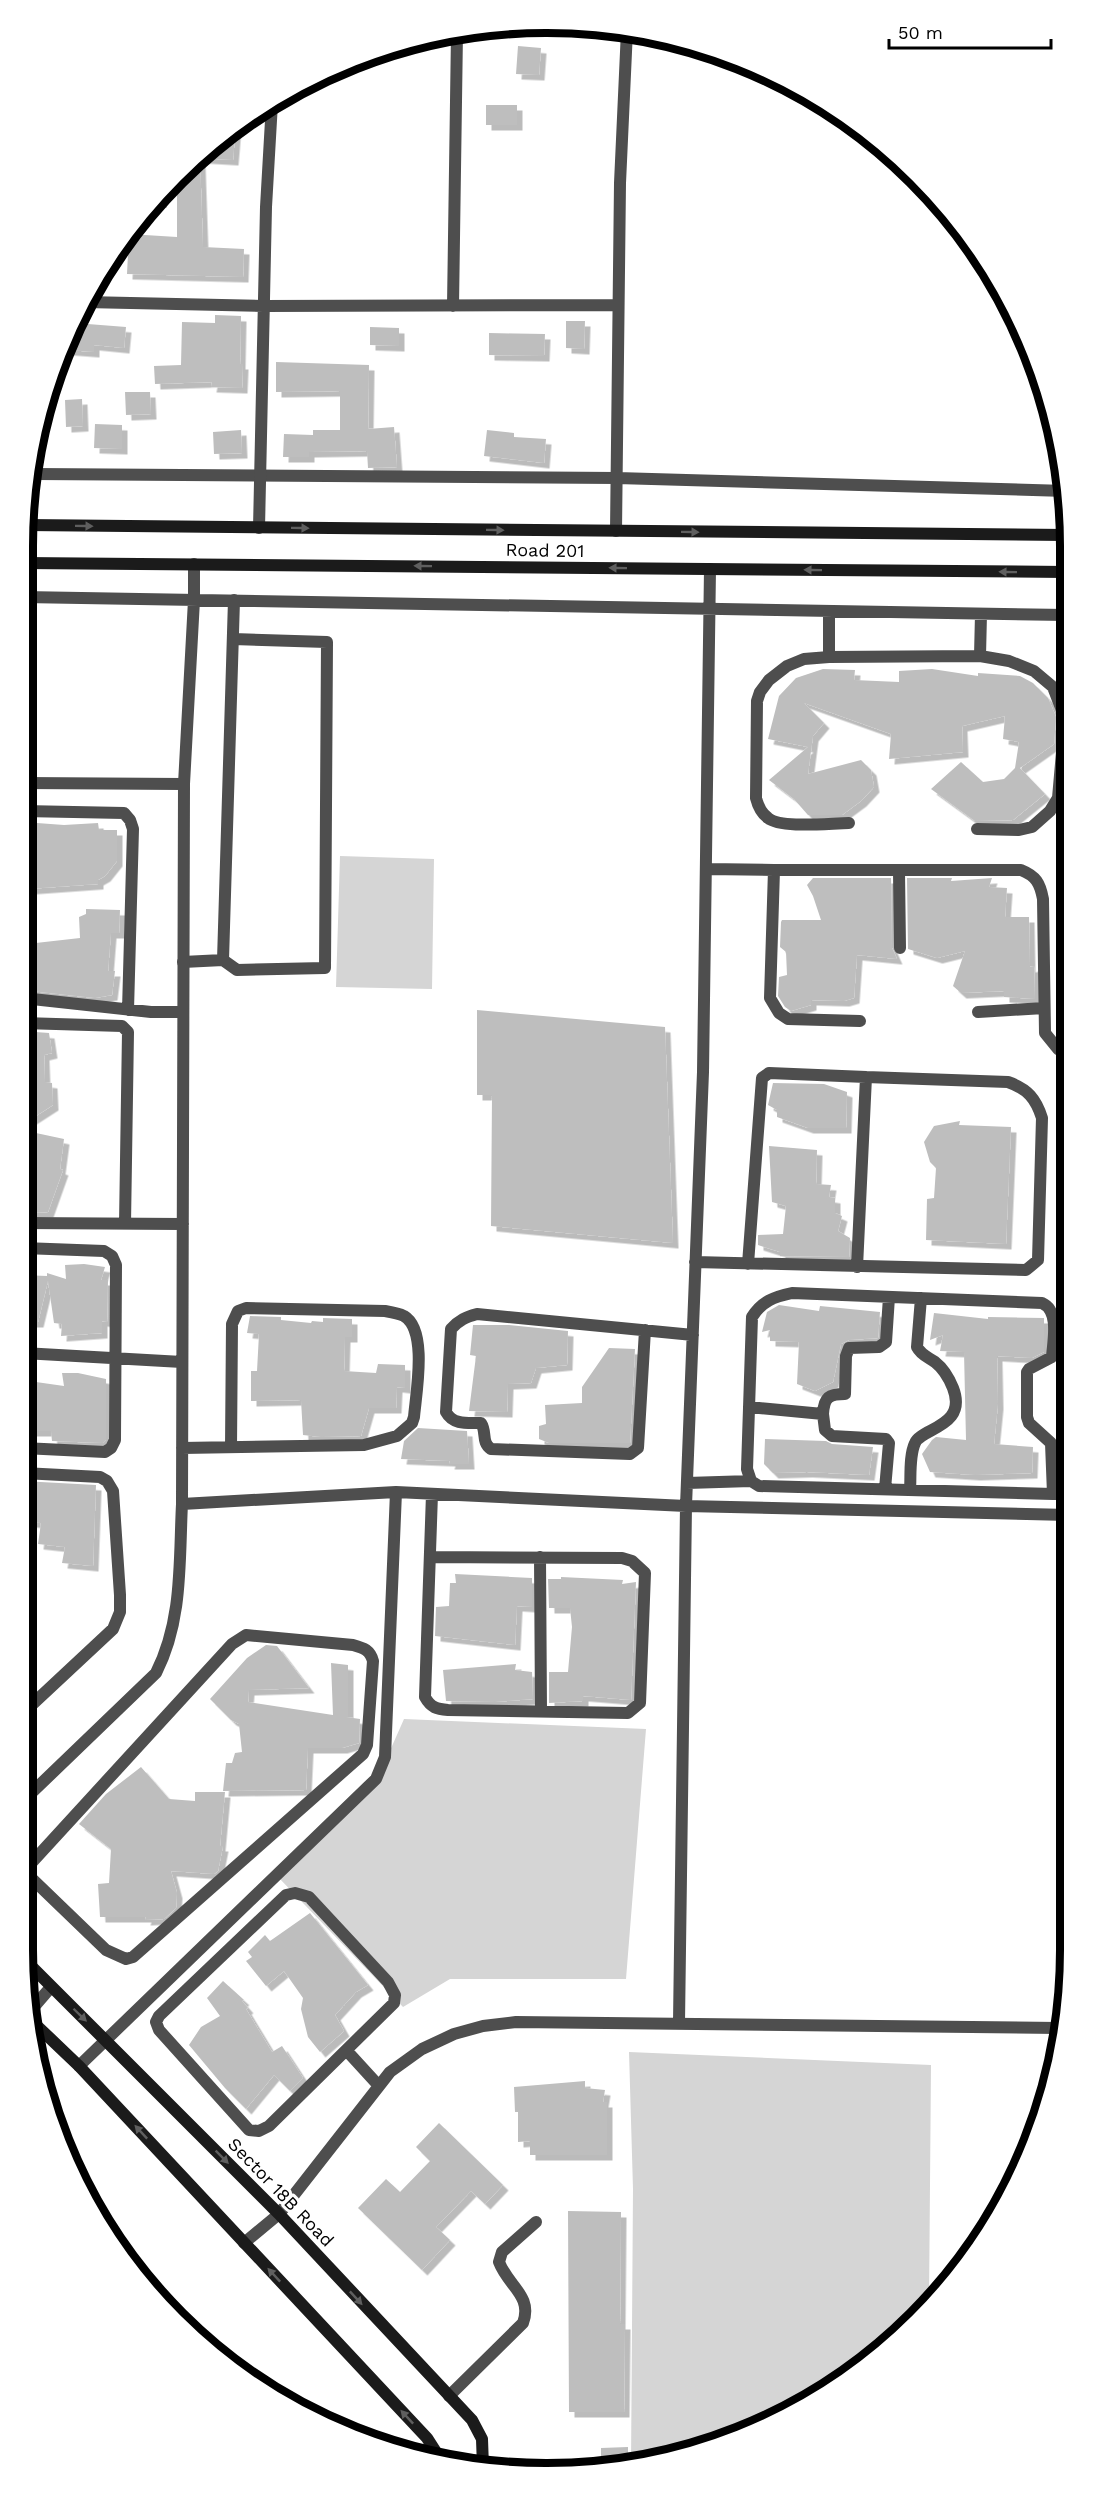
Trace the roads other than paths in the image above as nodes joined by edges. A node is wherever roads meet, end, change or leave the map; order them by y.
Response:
1 (627, 39) edge
2 (457, 41) edge
3 (271, 114) edge
4 (95, 302) edge
5 (618, 305) junction
6 (264, 306) junction
7 (453, 306) junction
8 (38, 474) edge
9 (260, 476) junction
10 (617, 478) junction
11 (1057, 491) edge
12 (34, 525) edge
13 (259, 528) junction
14 (616, 531) junction
15 (1060, 536) edge
16 (33, 563) edge
17 (194, 564) junction
18 (710, 569) junction
19 (1060, 572) edge
20 (33, 597) edge
21 (194, 600) junction
22 (234, 600) junction
23 (709, 609) junction
24 (829, 611) junction
25 (981, 614) junction
26 (1060, 615) edge
27 (232, 639) junction
28 (980, 656) junction
29 (829, 657) junction
30 (1060, 705) edge
31 (1060, 775) edge
32 (33, 783) edge
33 (184, 784) junction
34 (33, 811) edge
35 (849, 824) dead end
36 (977, 829) dead end
37 (706, 869) junction
38 (774, 870) junction
39 (899, 872) junction
40 (900, 948) dead end
41 (223, 960) junction
42 (183, 962) junction
43 (33, 999) edge
44 (1044, 1008) junction
45 (128, 1010) junction
46 (183, 1012) junction
47 (978, 1012) dead end
48 (860, 1021) dead end
49 (33, 1023) edge
50 (1060, 1050) edge
51 (866, 1077) junction
52 (33, 1223) edge
53 (125, 1224) junction
54 (183, 1224) junction
55 (33, 1248) edge
56 (695, 1262) junction
57 (748, 1264) junction
58 (857, 1268) junction
59 (889, 1297) junction
60 (921, 1298) junction
61 (645, 1330) junction
62 (693, 1335) junction
63 (33, 1354) edge
64 (116, 1359) junction
65 (183, 1362) junction
66 (749, 1407) junction
67 (823, 1414) junction
68 (231, 1447) junction
69 (182, 1448) junction
70 (33, 1449) edge
71 (33, 1474) edge
72 (751, 1481) junction
73 (687, 1483) junction
74 (885, 1489) junction
75 (910, 1490) junction
76 (396, 1492) junction
77 (432, 1494) junction
78 (1053, 1494) junction
79 (1060, 1494) edge
80 (182, 1504) junction
81 (686, 1506) junction
82 (1060, 1515) edge
83 (430, 1557) junction
84 (540, 1557) junction
85 (33, 1703) edge
86 (541, 1711) junction
87 (33, 1790) edge
88 (33, 1859) edge
89 (33, 1880) edge
90 (34, 1969) edge
91 (51, 1987) junction
92 (36, 2004) edge
93 (679, 2022) junction
94 (39, 2028) edge
95 (1054, 2028) edge
96 (106, 2041) junction
97 (347, 2051) junction
98 (79, 2066) junction
99 (379, 2086) junction
100 (279, 2214) junction
101 (536, 2222) dead end
102 (244, 2243) junction
103 (449, 2396) junction
104 (435, 2451) edge
105 (483, 2459) edge

1 - 5 street
2 - 7 street
3 - 6 street
4 - 6 street
5 - 7 street
5 - 10 street
6 - 7 street
6 - 9 street
8 - 9 street
9 - 10 street
9 - 13 street
10 - 11 street
10 - 14 street
12 -> 13 main road, Road 201
13 -> 14 main road, Road 201
14 -> 15 main road, Road 201
16 - 17 main road, Road 201
18 -> 17 main road, Road 201
17 - 21 street
19 -> 18 main road, Road 201
18 - 23 street
20 - 21 street
21 - 22 street
21 - 33 street
22 - 23 street
22 - 27 street
23 - 24 street
23 - 37 street
24 - 25 street
24 - 29 street
25 - 26 street
25 - 28 street
27 - 41 street
27 - 41 street
28 - 29 street
28 - 30 street
29 - 35 street
31 - 36 street
32 - 33 street
33 - 42 street
34 - 45 street
37 - 38 street
37 - 56 street
38 - 39 street
38 - 48 street
39 - 40 street
39 - 44 street
41 - 42 street
42 - 46 street
43 - 45 street
44 - 47 street
44 - 50 street
45 - 46 street
46 - 54 street
49 - 53 street
51 - 57 street
51 - 58 street
51 - 58 street
52 - 53 street
53 - 54 street
54 - 65 street
55 - 64 street
56 - 57 street
56 - 62 street
57 - 58 street
59 - 60 street
59 - 66 street
59 - 67 street
60 - 75 street
60 - 78 street
61 - 61 street
61 - 62 street
62 - 73 street
63 - 64 street
64 - 65 street
64 - 70 street
65 - 69 street
66 - 67 street
66 - 72 street
67 - 74 street
68 - 68 street
68 - 69 street
69 - 80 street
71 - 85 street
72 - 73 street
72 - 74 street
73 - 81 street
74 - 75 street
75 - 78 street
76 - 77 street
76 - 80 street
76 - 96 street
77 - 81 street
77 - 83 street
78 - 79 street
80 - 87 street
81 - 82 street
81 - 93 street
83 - 84 street
83 - 86 street
84 - 86 street
84 - 86 street
88 - 89 street
90 - 91 main road, Sector 18B Road
91 - 92 street
91 -> 96 main road, Sector 18B Road
93 - 95 street
93 - 99 street
94 - 98 main road
96 - 98 street
96 -> 100 main road, Sector 18B Road
97 - 97 street
97 - 99 street
102 -> 98 main road
99 - 100 street
100 - 102 street
100 -> 103 main road, Sector 18B Road
101 - 103 street
104 -> 102 main road
103 - 105 main road, Sector 18B Road

